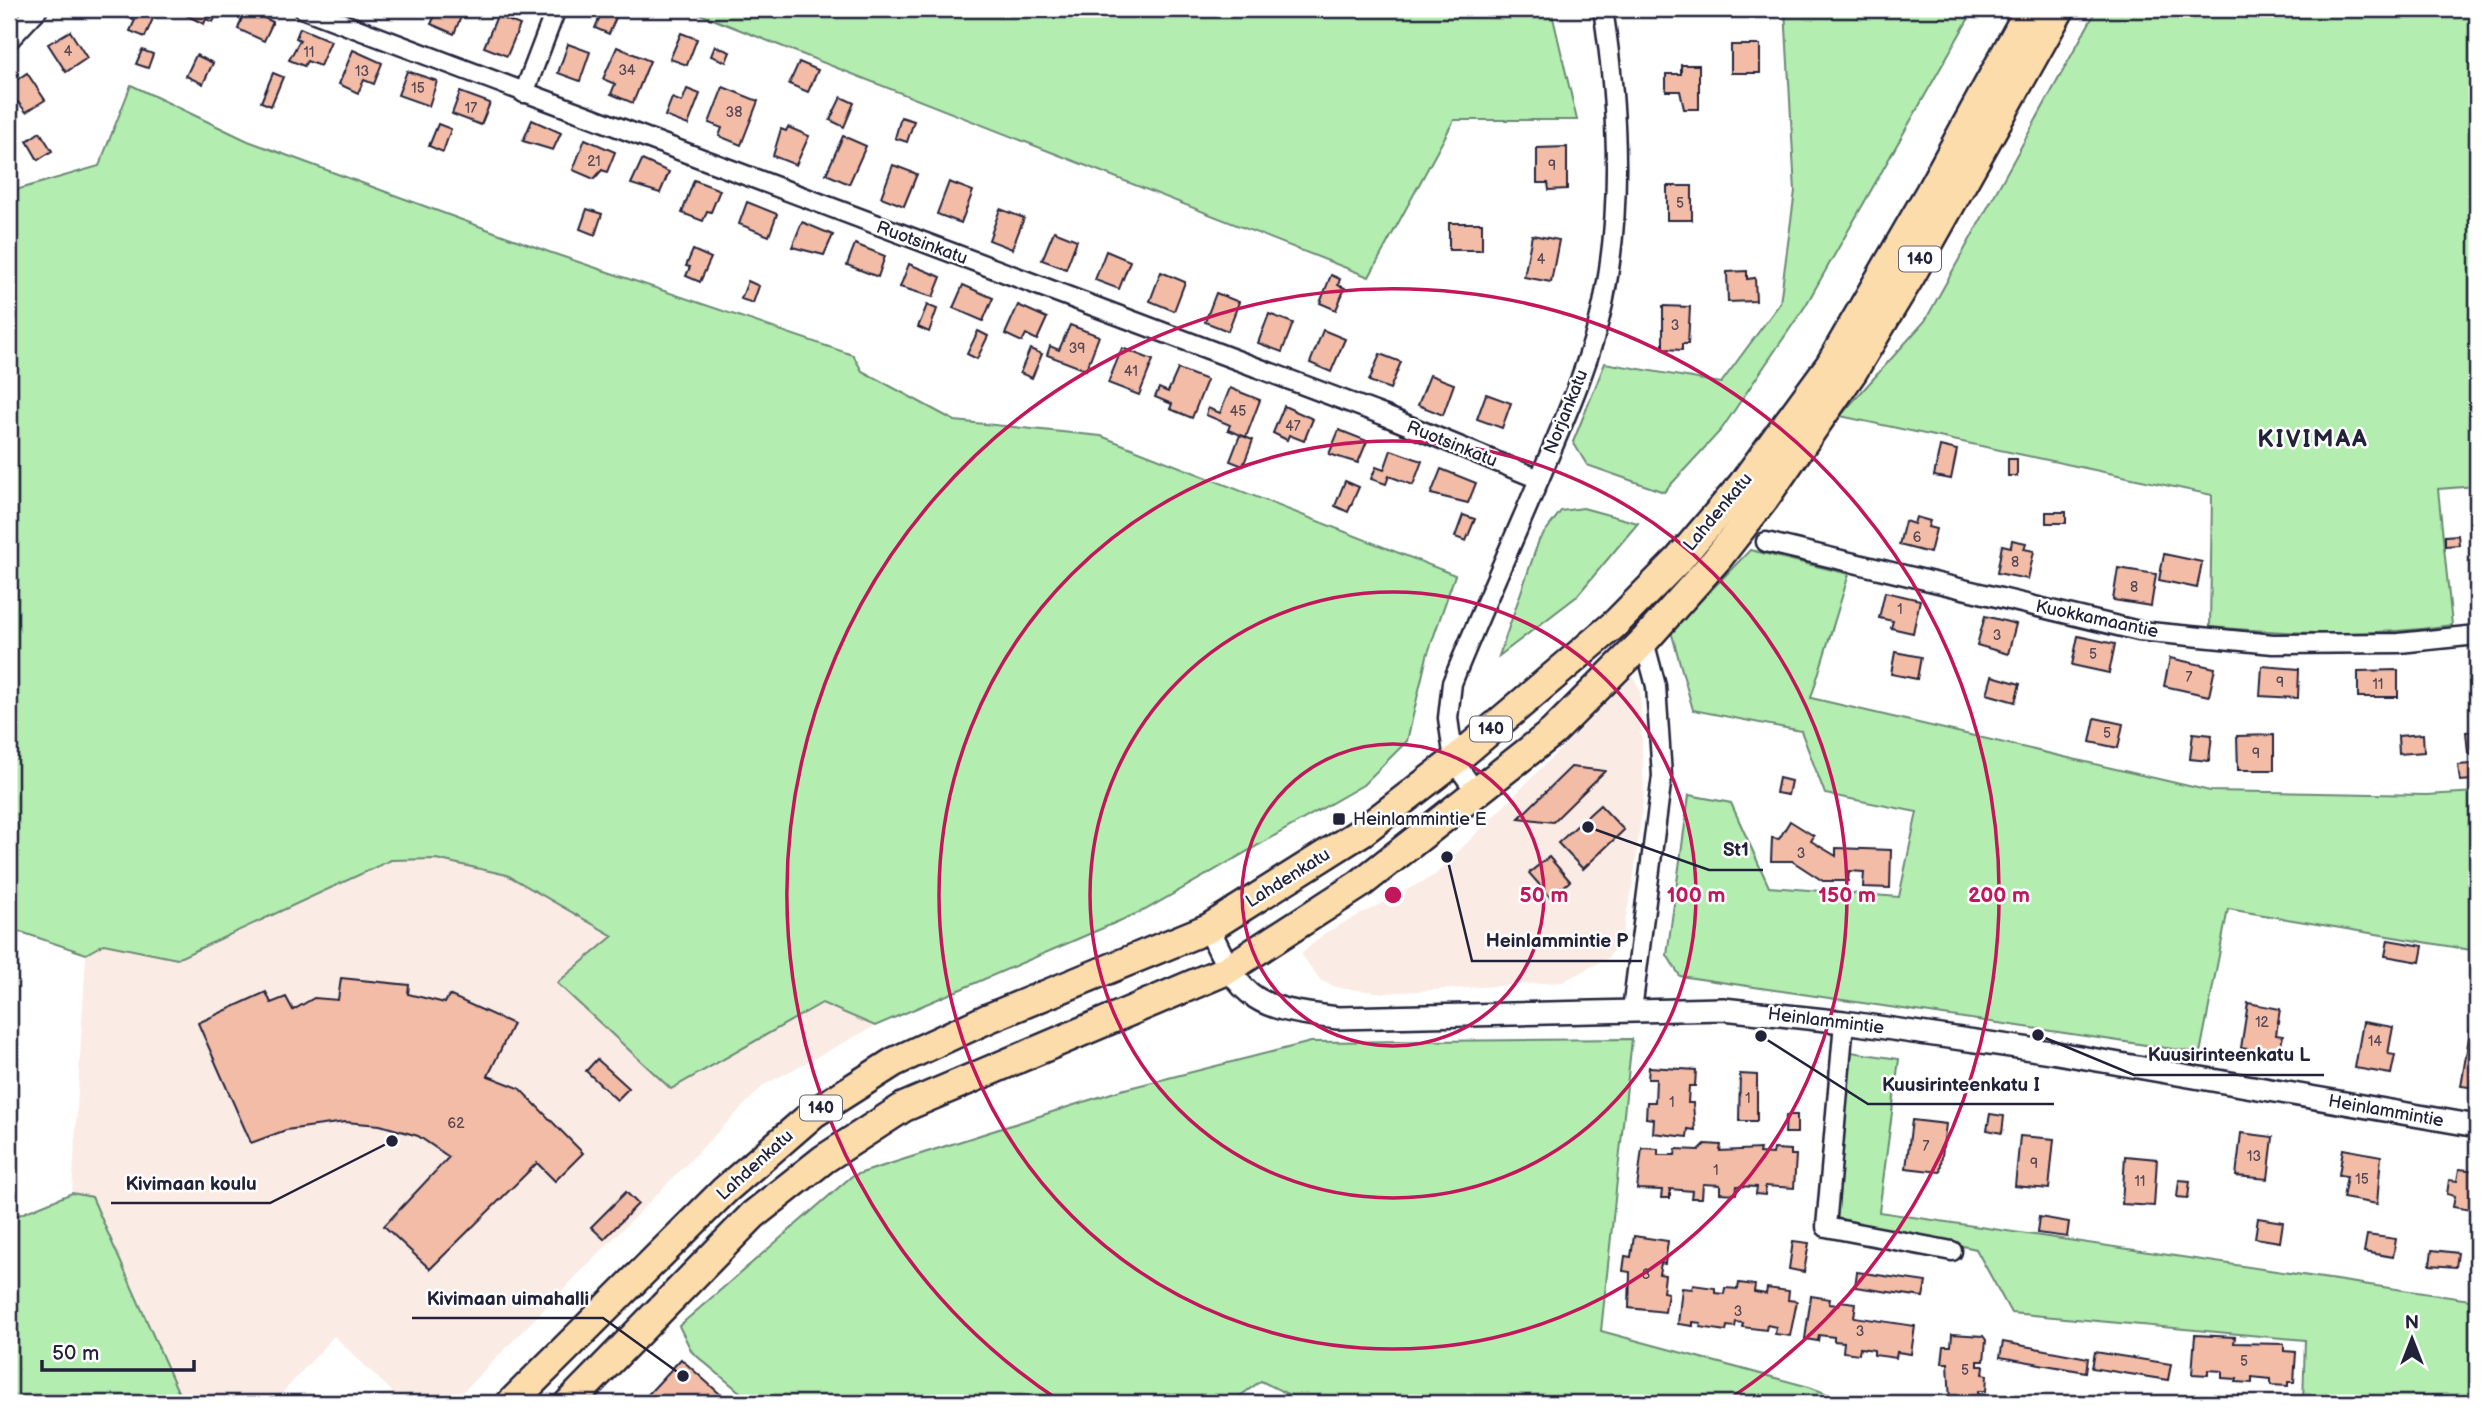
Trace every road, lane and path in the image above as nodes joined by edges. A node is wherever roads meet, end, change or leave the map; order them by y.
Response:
1 (38, 9) edge
2 (304, 9) edge
3 (556, 9) edge
4 (1603, 9) edge
5 (2030, 9) edge
6 (2060, 9) edge
7 (9, 40) edge
8 (524, 93) junction
9 (1539, 479) junction
10 (1753, 492) junction
11 (1766, 542) dead end
12 (2477, 635) edge
13 (1644, 641) junction
14 (1454, 761) junction
15 (1476, 792) junction
16 (1209, 928) junction
17 (1227, 970) junction
18 (1632, 1010) junction
19 (1844, 1022) junction
20 (2477, 1126) edge
21 (1952, 1251) dead end
22 (511, 1403) edge
23 (569, 1403) edge

1 - 7 street
2 - 8 street, Ruotsinkatu
3 - 8 street
4 - 9 street, Norjankatu
5 - 10 main road, Lahdenkatu
6 - 10 main road, Lahdenkatu / 140
8 - 9 street, Ruotsinkatu
9 - 14 street, Norjankatu
10 - 13 main road, Lahdenkatu / 140
10 - 14 main road, Lahdenkatu / 140
11 - 12 street, Kuokkamaantie
13 - 15 main road, Lahdenkatu / 140
13 - 18 street
14 - 15 street, Norjankatu
14 - 16 main road, Lahdenkatu / 140
15 - 17 main road, Lahdenkatu / 140
16 - 17 street, Heinlammintie
16 - 22 main road, Lahdenkatu / 140
17 - 18 street, Heinlammintie
17 - 23 main road, Lahdenkatu / 140
18 - 19 street, Heinlammintie
19 - 20 street, Heinlammintie
19 - 21 street

